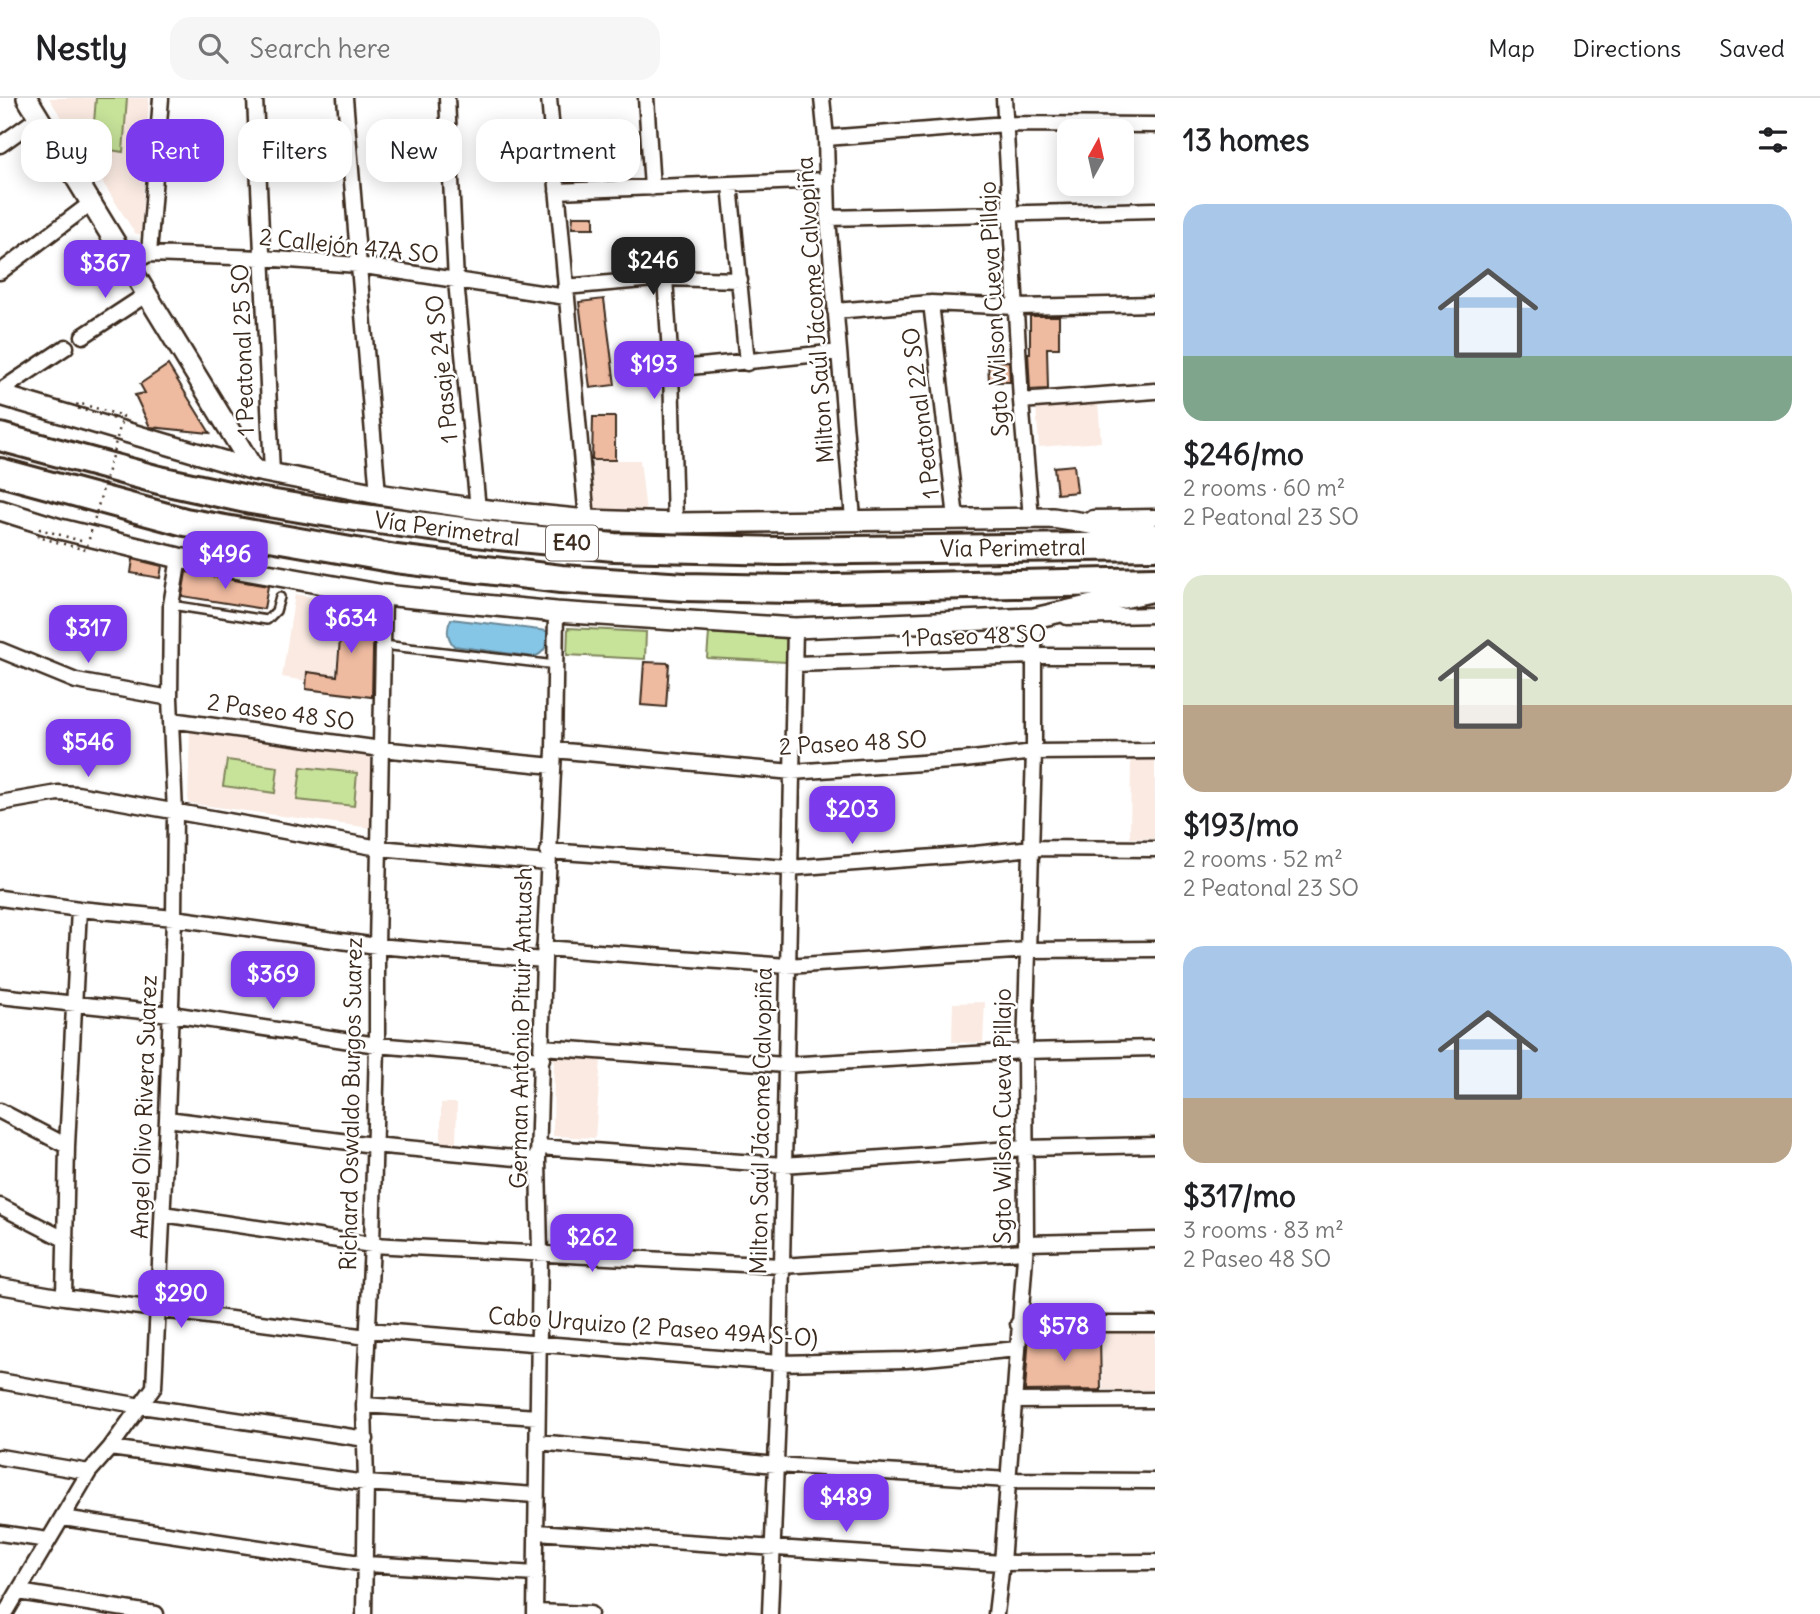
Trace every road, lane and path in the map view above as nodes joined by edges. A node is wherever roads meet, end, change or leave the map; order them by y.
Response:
1 (161, 98) edge
2 (255, 98) edge
3 (345, 98) edge
4 (447, 98) edge
5 (549, 98) edge
6 (646, 98) edge
7 (822, 98) edge
8 (1004, 98) edge
9 (34, 106) edge
10 (1006, 124) junction
11 (1155, 125) edge
12 (826, 138) junction
13 (0, 145) edge
14 (827, 180) junction
15 (730, 184) junction
16 (652, 188) junction
17 (557, 191) junction
18 (91, 203) junction
19 (1155, 210) edge
20 (1012, 213) junction
21 (828, 219) junction
22 (149, 254) junction
23 (262, 258) junction
24 (129, 264) junction
25 (358, 265) junction
26 (0, 272) edge
27 (665, 278) junction
28 (740, 280) junction
29 (456, 281) junction
30 (566, 292) junction
31 (147, 294) junction
32 (931, 303) junction
33 (1155, 304) edge
34 (1017, 307) junction
35 (835, 311) junction
36 (83, 336) dead end
37 (66, 347) dead end
38 (838, 352) junction
39 (747, 363) junction
40 (671, 369) junction
41 (1155, 391) edge
42 (0, 393) edge
43 (1021, 401) junction
44 (0, 419) edge
45 (115, 419) dead end
46 (0, 437) edge
47 (70, 455) junction
48 (0, 472) edge
49 (263, 472) junction
50 (378, 494) junction
51 (478, 509) junction
52 (0, 510) edge
53 (1155, 517) edge
54 (956, 518) junction
55 (1031, 518) junction
56 (1053, 518) junction
57 (853, 519) junction
58 (587, 520) junction
59 (675, 523) junction
60 (1155, 534) edge
61 (81, 541) dead end
62 (1155, 546) edge
63 (179, 558) junction
64 (1155, 581) edge
65 (1155, 591) edge
66 (384, 595) junction
67 (280, 597) dead end
68 (171, 605) junction
69 (556, 612) junction
70 (1155, 615) edge
71 (1034, 618) junction
72 (795, 628) junction
73 (383, 645) junction
74 (0, 650) edge
75 (1034, 656) junction
76 (1155, 656) edge
77 (795, 664) junction
78 (556, 665) junction
79 (170, 698) junction
80 (171, 720) junction
81 (381, 749) junction
82 (554, 750) junction
83 (1155, 751) edge
84 (1034, 752) junction
85 (553, 766) junction
86 (792, 772) junction
87 (0, 803) edge
88 (175, 813) junction
89 (379, 848) junction
90 (1032, 848) junction
91 (1155, 849) edge
92 (548, 857) junction
93 (789, 868) junction
94 (0, 898) edge
95 (79, 909) junction
96 (174, 918) junction
97 (377, 946) junction
98 (1155, 949) edge
99 (1028, 950) junction
100 (544, 954) junction
101 (787, 965) junction
102 (0, 996) edge
103 (75, 1003) junction
104 (171, 1014) junction
105 (377, 1045) junction
106 (1155, 1048) edge
107 (1025, 1051) junction
108 (542, 1053) junction
109 (785, 1065) junction
110 (0, 1111) edge
111 (167, 1119) junction
112 (373, 1145) junction
113 (1155, 1145) edge
114 (67, 1146) junction
115 (1025, 1148) junction
116 (539, 1153) junction
117 (783, 1165) junction
118 (0, 1206) edge
119 (163, 1214) junction
120 (66, 1240) junction
121 (1155, 1240) edge
122 (372, 1245) junction
123 (1025, 1247) junction
124 (540, 1253) junction
125 (781, 1266) junction
126 (0, 1286) edge
127 (64, 1297) junction
128 (158, 1310) junction
129 (1018, 1324) junction
130 (1155, 1324) edge
131 (368, 1333) junction
132 (538, 1342) junction
133 (1017, 1349) junction
134 (780, 1363) junction
135 (0, 1381) edge
136 (1155, 1400) edge
137 (1013, 1401) junction
138 (364, 1405) junction
139 (141, 1406) junction
140 (537, 1417) junction
141 (366, 1439) junction
142 (538, 1442) junction
143 (110, 1448) junction
144 (0, 1457) edge
145 (776, 1465) junction
146 (89, 1472) junction
147 (1008, 1480) junction
148 (1155, 1481) edge
149 (366, 1483) junction
150 (535, 1495) junction
151 (63, 1518) junction
152 (536, 1532) junction
153 (0, 1533) edge
154 (48, 1540) junction
155 (773, 1547) junction
156 (1155, 1562) edge
157 (1002, 1563) junction
158 (366, 1564) junction
159 (536, 1574) junction
160 (19, 1592) junction
161 (5, 1610) edge
162 (535, 1613) edge
163 (156, 1614) edge
164 (364, 1614) edge
165 (590, 1614) edge
166 (770, 1614) edge
167 (996, 1614) edge

1 - 22 street
2 - 23 street, 1 Peatonal 25 SO
3 - 25 street
4 - 29 street, 1 Pasaje 24 SO
5 - 17 street
6 - 16 street
7 - 12 street, Milton Saúl Jácome Calvopiña
8 - 10 street, Sgto Wilson Cueva Pillajo
9 - 13 street
9 - 18 street
10 - 11 street
10 - 12 street
10 - 20 street, Sgto Wilson Cueva Pillajo
12 - 14 street, Milton Saúl Jácome Calvopiña
14 - 15 street
14 - 21 street, Milton Saúl Jácome Calvopiña
15 - 16 street
15 - 28 street
16 - 17 street
17 - 30 street
18 - 24 street
18 - 26 street
19 - 20 street
20 - 21 street
20 - 34 street, Sgto Wilson Cueva Pillajo
21 - 35 street, Milton Saúl Jácome Calvopiña
22 - 23 street, 2 Callejón 47A SO
22 - 24 street, 2 Callejón 47A SO
23 - 25 street, 2 Callejón 47A SO
23 - 49 street, 1 Peatonal 25 SO
24 - 31 street
25 - 29 street, 2 Callejón 47A SO
25 - 50 street
27 - 28 street, 2 Callejón 47A SO
27 - 30 street, 2 Callejón 47A SO
27 - 40 street
28 - 39 street
29 - 30 street, 2 Callejón 47A SO
29 - 51 street, 1 Pasaje 24 SO
30 - 58 street
31 - 36 street
31 - 49 street
32 - 34 street
32 - 35 street
32 - 54 street, 1 Peatonal 22 SO
33 - 34 street
34 - 43 street, Sgto Wilson Cueva Pillajo
35 - 38 street, Milton Saúl Jácome Calvopiña
37 - 42 street
38 - 39 street
38 - 57 street, Milton Saúl Jácome Calvopiña
39 - 40 street
40 - 59 street
41 - 43 street
42 - 49 street, Vía Perimetral / E40
43 - 55 street, Sgto Wilson Cueva Pillajo
44 - 47 highway
45 - 61 path, bridge
46 - 47 highway, Vía Perimetral / E40
47 - 62 highway, Vía Perimetral / E40
48 - 64 highway, Vía Perimetral / E40
49 - 50 street, Vía Perimetral / E40
50 - 51 street, Vía Perimetral / E40
51 - 58 street, Vía Perimetral / E40
52 - 63 street
53 - 56 street, Vía Perimetral
54 - 55 street, Vía Perimetral / E40
54 - 57 street, Vía Perimetral / E40
55 - 56 street, Vía Perimetral / E40
56 - 60 street, Vía Perimetral / E40
57 - 59 street, Vía Perimetral / E40
58 - 59 street, Vía Perimetral / E40
63 - 66 street
63 - 68 street, Angel Olivo Rivera Suarez
65 - 71 street
66 - 69 street
66 - 73 street, Richard Oswaldo Burgos Suarez
67 - 68 lane
68 - 79 street, Angel Olivo Rivera Suarez
69 - 72 street
69 - 78 street, German Antonio Pituir Antuash
70 - 71 street
71 - 72 street
71 - 75 street, Sgto Wilson Cueva Pillajo
72 - 77 street, Milton Saúl Jácome Calvopiña
73 - 78 lane
73 - 81 street, Richard Oswaldo Burgos Suarez
74 - 79 street
75 - 76 street, 1 Paseo 48 SO
75 - 77 street, 1 Paseo 48 SO
75 - 84 street, Sgto Wilson Cueva Pillajo
77 - 86 street, Milton Saúl Jácome Calvopiña
78 - 82 street, German Antonio Pituir Antuash
79 - 80 street, Angel Olivo Rivera Suarez
80 - 81 street, 2 Paseo 48 SO
80 - 88 street, Angel Olivo Rivera Suarez
81 - 85 street, 2 Paseo 48 SO
81 - 89 street, Richard Oswaldo Burgos Suarez
82 - 85 street, German Antonio Pituir Antuash
82 - 86 street, 2 Paseo 48 SO
83 - 84 street, 2 Paseo 48 SO
84 - 86 street, 2 Paseo 48 SO
84 - 90 street, Sgto Wilson Cueva Pillajo
85 - 92 street, German Antonio Pituir Antuash
86 - 93 street, Milton Saúl Jácome Calvopiña
87 - 88 street
88 - 89 street
88 - 96 street, Angel Olivo Rivera Suarez
89 - 92 street
89 - 97 street, Richard Oswaldo Burgos Suarez
90 - 91 street
90 - 93 street
90 - 99 street, Sgto Wilson Cueva Pillajo
92 - 93 street
92 - 100 street, German Antonio Pituir Antuash
93 - 101 street, Milton Saúl Jácome Calvopiña
94 - 95 street
95 - 96 street
95 - 103 street
96 - 97 street
96 - 104 street, Angel Olivo Rivera Suarez
97 - 100 street
97 - 105 street, Richard Oswaldo Burgos Suarez
98 - 99 street
99 - 101 street
99 - 107 street, Sgto Wilson Cueva Pillajo
100 - 101 street
100 - 108 street, German Antonio Pituir Antuash
101 - 109 street, Milton Saúl Jácome Calvopiña
102 - 103 street
103 - 104 street
103 - 114 street
104 - 105 street
104 - 111 street, Angel Olivo Rivera Suarez
105 - 108 street
105 - 112 street, Richard Oswaldo Burgos Suarez
106 - 107 street
107 - 109 street
107 - 115 street, Sgto Wilson Cueva Pillajo
108 - 109 street
108 - 116 street, German Antonio Pituir Antuash
109 - 117 street, Milton Saúl Jácome Calvopiña
110 - 114 street
111 - 112 street
111 - 119 street, Angel Olivo Rivera Suarez
112 - 116 street
112 - 122 street, Richard Oswaldo Burgos Suarez
113 - 115 street
114 - 120 street
115 - 117 street
115 - 123 street, Sgto Wilson Cueva Pillajo
116 - 117 street
116 - 124 street, German Antonio Pituir Antuash
117 - 125 street, Milton Saúl Jácome Calvopiña
118 - 120 street
119 - 122 street
119 - 128 street, Angel Olivo Rivera Suarez
120 - 127 street
121 - 123 street
122 - 124 street
122 - 131 street, Richard Oswaldo Burgos Suarez
123 - 125 street
123 - 129 street, Sgto Wilson Cueva Pillajo
124 - 125 street
124 - 132 street, German Antonio Pituir Antuash
125 - 134 street, Milton Saúl Jácome Calvopiña
126 - 127 street, Cabo Urquizo (2 Paseo 49A S-O)
127 - 128 street, Cabo Urquizo (2 Paseo 49A S-O)
128 - 131 street, Cabo Urquizo (2 Paseo 49A S-O)
128 - 139 street, Angel Olivo Rivera Suarez
129 - 130 street
129 - 133 street, Sgto Wilson Cueva Pillajo
131 - 132 street, Cabo Urquizo (2 Paseo 49A S-O)
131 - 138 street, Richard Oswaldo Burgos Suarez
132 - 134 street, Cabo Urquizo (2 Paseo 49A S-O)
132 - 140 street, German Antonio Pituir Antuash
133 - 134 street, Cabo Urquizo (2 Paseo 49A S-O)
133 - 137 street, Sgto Wilson Cueva Pillajo
134 - 145 street, Milton Saúl Jácome Calvopiña
135 - 139 street
136 - 137 street
137 - 147 street, Sgto Wilson Cueva Pillajo
138 - 140 street
138 - 141 street, Richard Oswaldo Burgos Suarez
139 - 141 street
139 - 143 street, Angel Olivo Rivera Suarez
140 - 142 street, German Antonio Pituir Antuash
141 - 149 street, Richard Oswaldo Burgos Suarez
142 - 145 street
142 - 150 street, German Antonio Pituir Antuash
143 - 146 street, Angel Olivo Rivera Suarez
143 - 149 street
144 - 146 street
145 - 147 street
145 - 155 street, Milton Saúl Jácome Calvopiña
146 - 151 street, Angel Olivo Rivera Suarez
147 - 148 street
147 - 157 street, Sgto Wilson Cueva Pillajo
149 - 150 street
149 - 158 street, Richard Oswaldo Burgos Suarez
150 - 152 street, German Antonio Pituir Antuash
151 - 154 street, Angel Olivo Rivera Suarez
151 - 158 street
152 - 155 street
152 - 159 street, German Antonio Pituir Antuash
153 - 154 street
154 - 160 street, Angel Olivo Rivera Suarez
155 - 157 street
155 - 166 street, Milton Saúl Jácome Calvopiña
156 - 157 street
157 - 167 street, Sgto Wilson Cueva Pillajo
158 - 159 street
158 - 164 street, Richard Oswaldo Burgos Suarez
159 - 162 street, German Antonio Pituir Antuash
160 - 161 street, Angel Olivo Rivera Suarez
160 - 163 street
162 - 165 street

